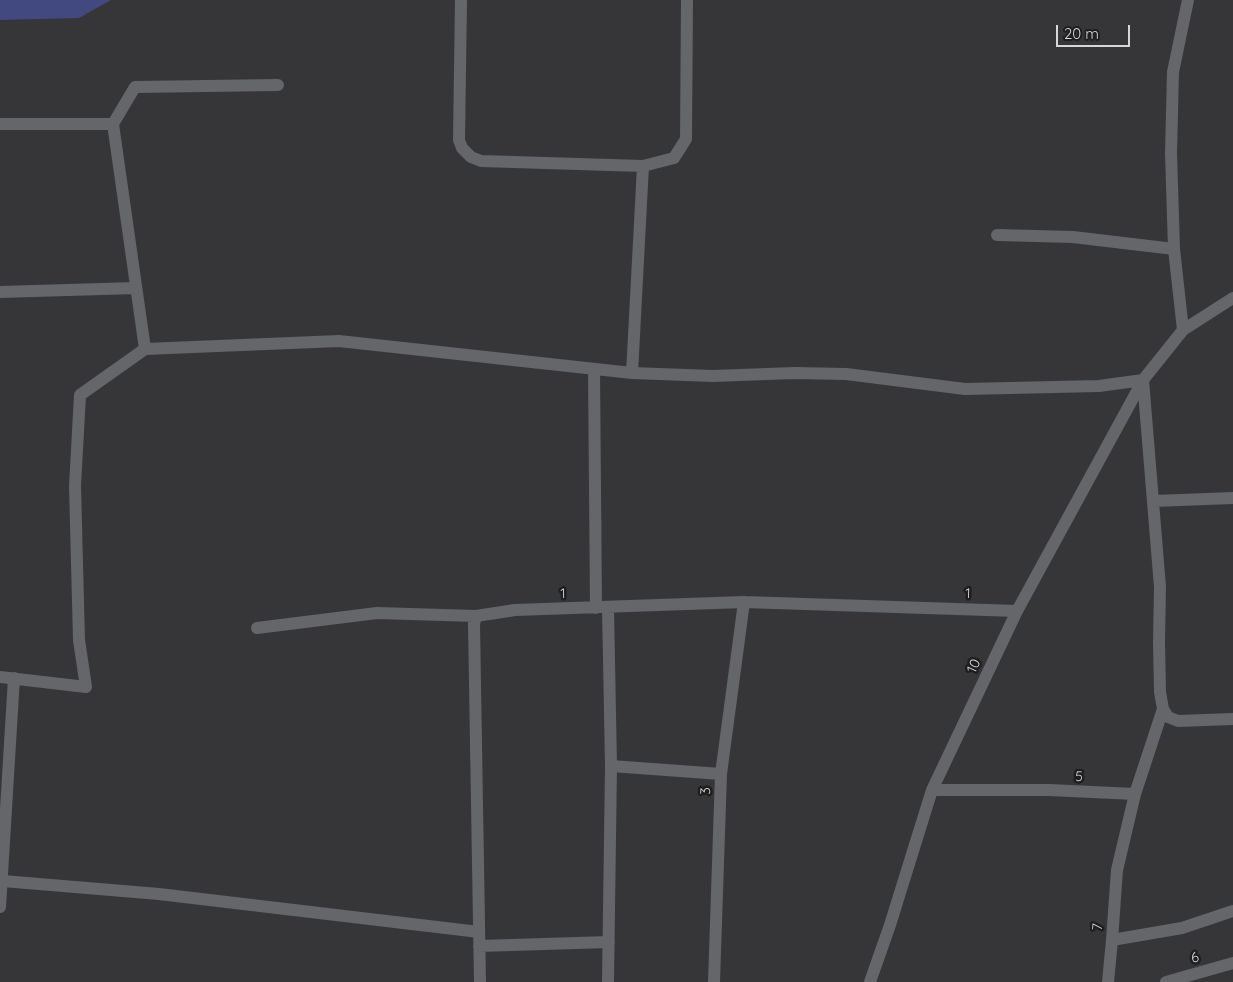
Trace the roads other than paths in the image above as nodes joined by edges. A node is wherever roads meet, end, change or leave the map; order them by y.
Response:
1 (461, 0) edge
2 (687, 0) edge
3 (1188, 0) edge
4 (278, 86) dead end
5 (0, 124) edge
6 (113, 124) junction
7 (643, 166) junction
8 (997, 235) dead end
9 (1174, 249) junction
10 (136, 288) junction
11 (0, 292) edge
12 (1233, 298) edge
13 (1182, 330) junction
14 (145, 348) junction
15 (594, 369) junction
16 (632, 373) junction
17 (1143, 380) junction
18 (1233, 498) edge
19 (1154, 500) junction
20 (744, 602) junction
21 (602, 608) junction
22 (1017, 611) junction
23 (476, 616) junction
24 (257, 628) dead end
25 (0, 677) edge
26 (14, 678) junction
27 (1163, 709) junction
28 (1233, 719) edge
29 (611, 766) junction
30 (722, 774) junction
31 (932, 790) junction
32 (1135, 794) junction
33 (3, 881) junction
34 (0, 907) edge
35 (1233, 911) edge
36 (479, 932) junction
37 (1112, 940) junction
38 (608, 942) junction
39 (479, 946) junction
40 (1233, 963) edge
41 (480, 982) edge
42 (608, 982) edge
43 (714, 982) edge
44 (870, 982) edge
45 (1108, 982) edge
46 (1166, 982) edge

1 - 7 street
2 - 7 street
3 - 9 street
4 - 6 street
5 - 6 street
6 - 10 street
7 - 16 street
8 - 9 street
9 - 13 street
10 - 11 street
10 - 14 street
12 - 13 street, 10
13 - 17 street, 10
14 - 15 street
14 - 26 street
15 - 16 street
15 - 21 street
16 - 17 street
17 - 19 street
17 - 22 street, 10
18 - 19 street
19 - 27 street
20 - 21 street, 1
20 - 22 street, 1
20 - 30 street, 3
21 - 23 street, 1
21 - 29 street
22 - 31 street, 10
23 - 24 street, 1
23 - 36 street
25 - 26 street
26 - 33 street
27 - 28 street
27 - 32 street
29 - 30 street
29 - 38 street
30 - 43 street, 3
31 - 32 street, 5
31 - 44 street, 10
32 - 37 street, 7
33 - 34 street
33 - 36 street
35 - 37 street, 7
36 - 39 street
37 - 45 street
38 - 39 street
38 - 42 street
39 - 41 street
40 - 46 street, 6

